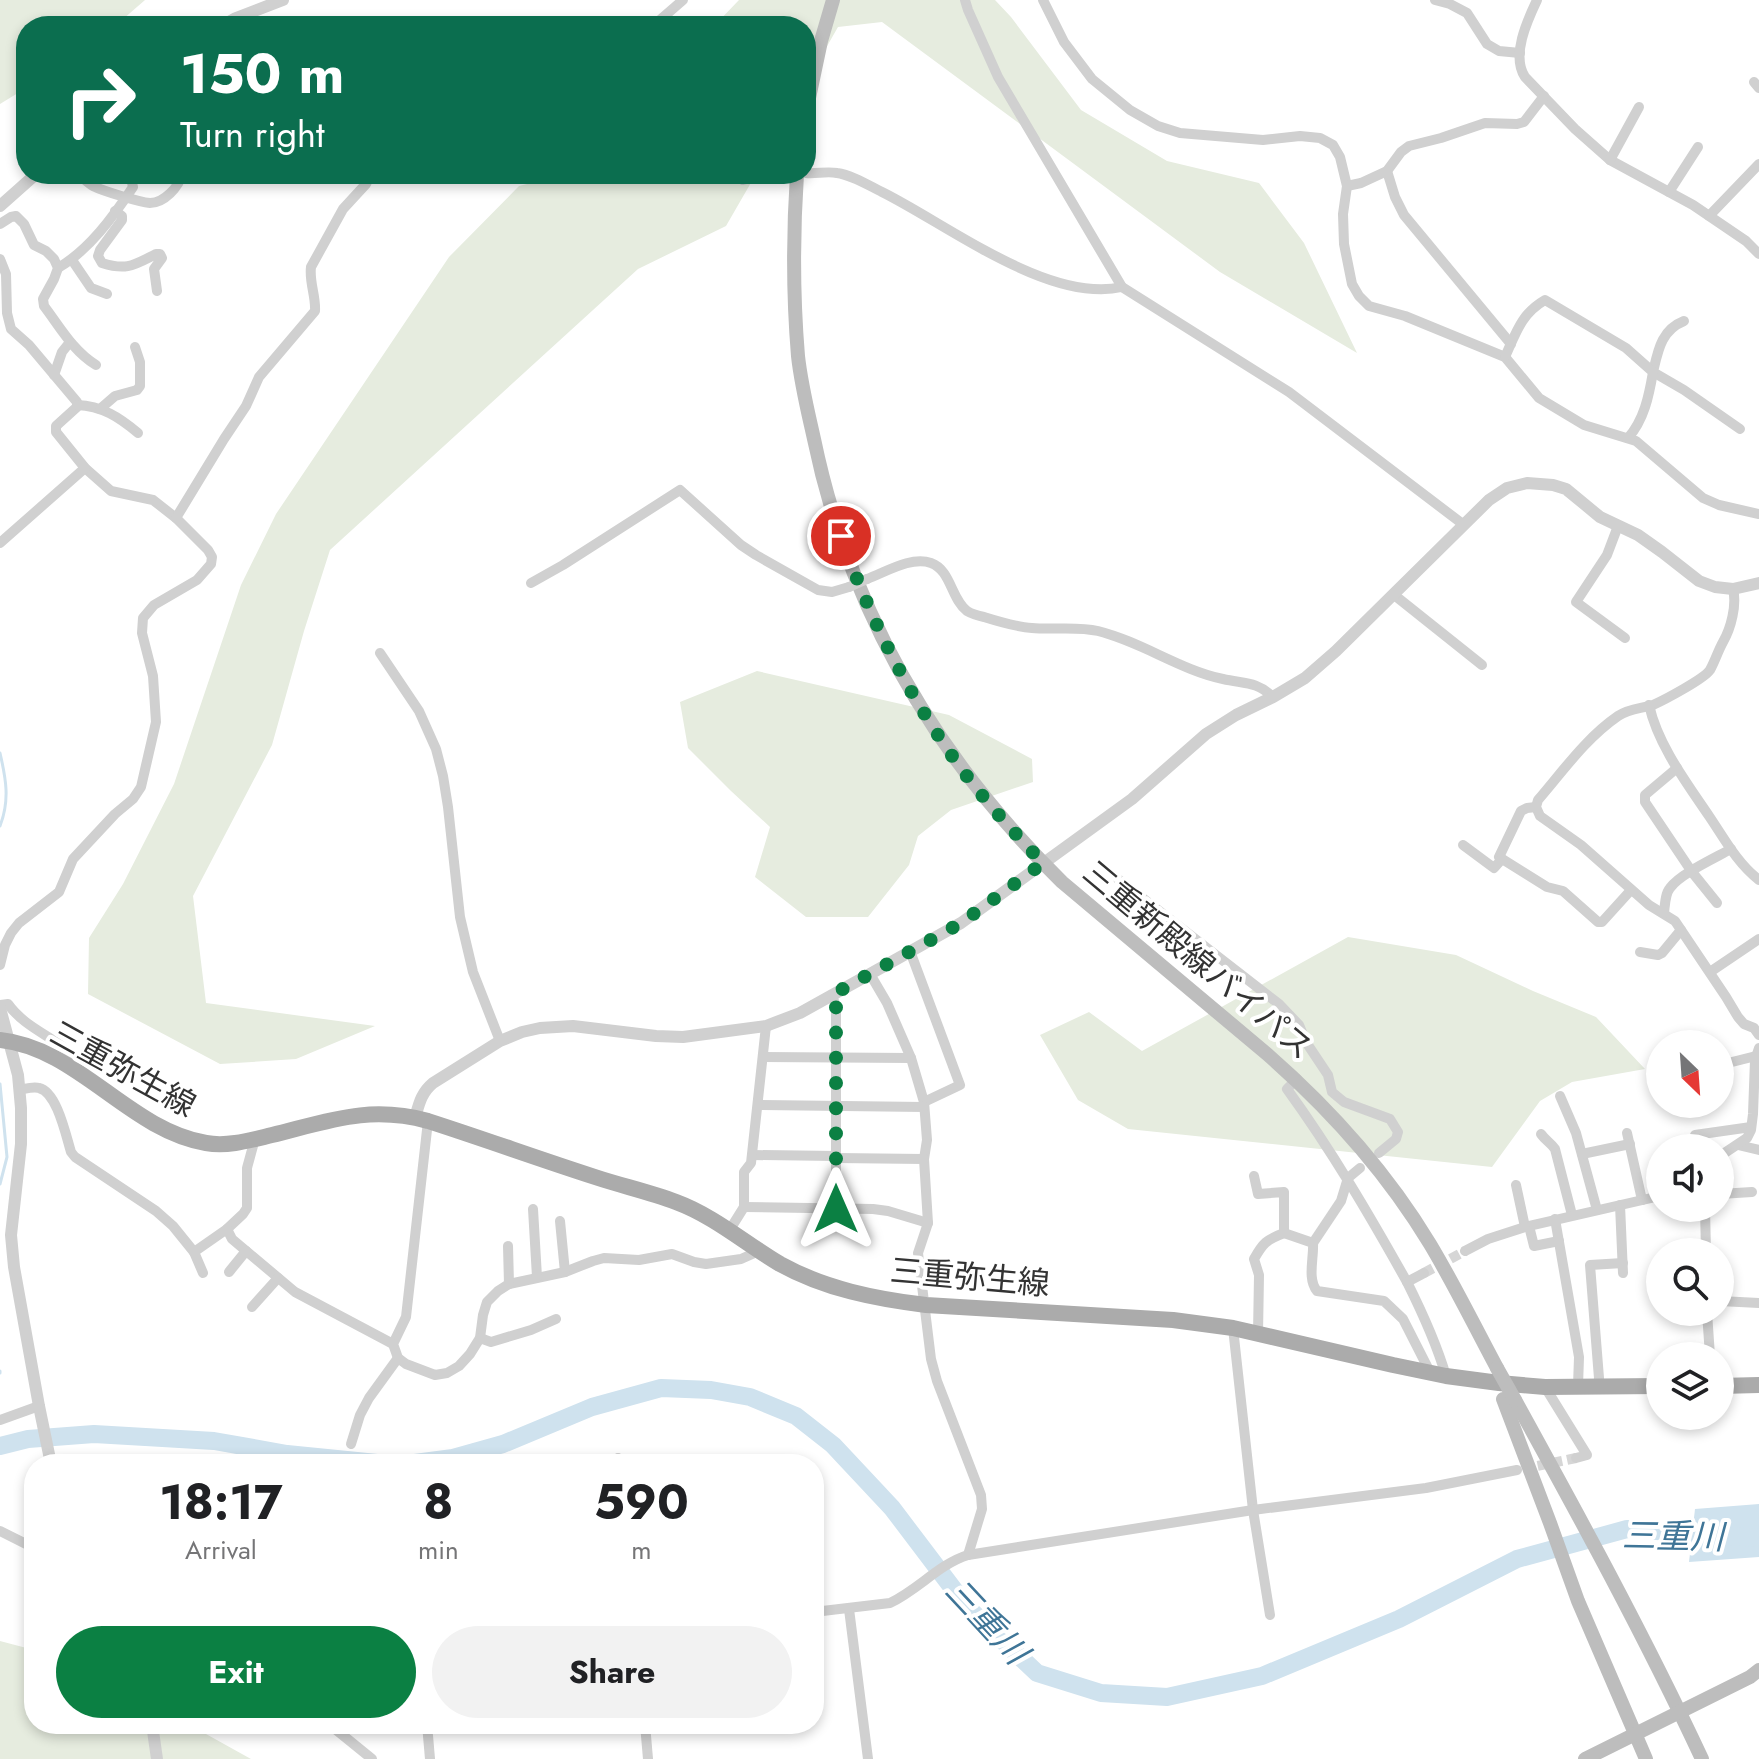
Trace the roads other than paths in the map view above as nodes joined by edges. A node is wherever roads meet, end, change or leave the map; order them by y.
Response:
1 (283, 0) edge
2 (683, 0) edge
3 (833, 0) edge
4 (965, 0) edge
5 (1043, 0) edge
6 (1435, 0) edge
7 (1537, 0) edge
8 (241, 16) edge
9 (665, 16) edge
10 (1520, 53) junction
11 (816, 65) edge
12 (1544, 96) junction
13 (1639, 107) dead end
14 (1698, 147) dead end
15 (1610, 160) junction
16 (1759, 164) edge
17 (1387, 171) junction
18 (816, 174) edge
19 (25, 184) edge
20 (91, 184) edge
21 (132, 184) edge
22 (178, 184) edge
23 (366, 184) edge
24 (796, 184) edge
25 (1347, 186) junction
26 (1669, 192) junction
27 (127, 197) junction
28 (0, 206) edge
29 (115, 211) junction
30 (1709, 216) junction
31 (0, 224) edge
32 (1759, 254) edge
33 (0, 259) edge
34 (72, 260) junction
35 (58, 268) junction
36 (1122, 287) junction
37 (157, 291) dead end
38 (107, 294) dead end
39 (1684, 321) dead end
40 (70, 342) junction
41 (1511, 344) junction
42 (135, 347) dead end
43 (1505, 357) junction
44 (96, 365) dead end
45 (1653, 372) junction
46 (54, 375) junction
47 (77, 405) junction
48 (100, 409) junction
49 (1740, 429) dead end
50 (138, 433) dead end
51 (1628, 438) junction
52 (85, 468) junction
53 (1759, 514) edge
54 (176, 518) junction
55 (1464, 525) junction
56 (1618, 526) junction
57 (0, 543) edge
58 (531, 583) dead end
59 (1759, 583) edge
60 (1733, 589) junction
61 (1393, 594) junction
62 (1625, 638) dead end
63 (380, 653) dead end
64 (1482, 665) dead end
65 (1273, 697) junction
66 (1649, 705) junction
67 (1677, 768) junction
68 (1536, 807) junction
69 (1463, 845) dead end
70 (1731, 849) junction
71 (1502, 859) junction
72 (1043, 863) junction
73 (1692, 872) junction
74 (1118, 879) dead end
75 (1759, 880) edge
76 (1631, 890) junction
77 (1717, 903) dead end
78 (1664, 913) junction
79 (1681, 930) junction
80 (1759, 939) edge
81 (910, 951) junction
82 (1640, 952) dead end
83 (0, 965) edge
84 (1710, 972) junction
85 (870, 974) junction
86 (832, 995) junction
87 (0, 1006) edge
88 (766, 1026) junction
89 (1759, 1035) edge
90 (4, 1041) edge
91 (500, 1041) junction
92 (763, 1057) junction
93 (836, 1057) junction
94 (911, 1058) junction
95 (1757, 1059) edge
96 (1734, 1063) edge
97 (68, 1066) junction
98 (1297, 1079) junction
99 (19, 1090) junction
100 (1560, 1096) dead end
101 (924, 1104) junction
102 (759, 1105) junction
103 (836, 1106) junction
104 (422, 1120) junction
105 (1751, 1127) junction
106 (1541, 1134) dead end
107 (1702, 1134) edge
108 (253, 1140) junction
109 (1738, 1145) junction
110 (1734, 1147) edge
111 (1759, 1150) edge
112 (1379, 1153) dead end
113 (1582, 1154) junction
114 (753, 1155) junction
115 (836, 1157) junction
116 (924, 1159) junction
117 (1360, 1168) dead end
118 (1254, 1176) dead end
119 (1348, 1178) junction
120 (1516, 1185) dead end
121 (1752, 1192) dead end
122 (1734, 1193) edge
123 (1646, 1199) edge
124 (1642, 1200) junction
125 (1620, 1205) junction
126 (744, 1207) junction
127 (533, 1209) dead end
128 (836, 1209) junction
129 (1597, 1210) junction
130 (1572, 1215) junction
131 (1555, 1219) junction
132 (560, 1221) dead end
133 (928, 1223) junction
134 (1527, 1226) junction
135 (227, 1229) junction
136 (729, 1231) junction
137 (1284, 1233) junction
138 (1559, 1241) junction
139 (1313, 1243) junction
140 (508, 1246) dead end
141 (246, 1251) junction
142 (759, 1251) junction
143 (1465, 1251) tunnel mouth
144 (194, 1252) junction
145 (229, 1272) dead end
146 (565, 1272) junction
147 (203, 1273) dead end
148 (1424, 1273) tunnel mouth
149 (537, 1277) junction
150 (278, 1278) junction
151 (1407, 1282) junction
152 (509, 1284) junction
153 (1734, 1302) edge
154 (1759, 1303) edge
155 (926, 1305) junction
156 (252, 1307) dead end
157 (556, 1319) dead end
158 (1233, 1328) junction
159 (1258, 1334) junction
160 (480, 1338) junction
161 (393, 1344) junction
162 (398, 1358) junction
163 (1438, 1374) junction
164 (1759, 1385) edge
165 (1578, 1386) junction
166 (1598, 1386) junction
167 (1646, 1386) edge
168 (1734, 1386) edge
169 (1545, 1387) junction
170 (1509, 1400) junction
171 (40, 1410) junction
172 (0, 1420) edge
173 (351, 1444) dead end
174 (49, 1454) edge
175 (1576, 1458) dead end
176 (1517, 1470) tunnel mouth
177 (1253, 1510) junction
178 (0, 1531) edge
179 (24, 1543) edge
180 (968, 1555) junction
181 (849, 1609) junction
182 (824, 1611) edge
183 (1270, 1615) dead end
184 (1759, 1670) edge
185 (1680, 1711) junction
186 (153, 1734) edge
187 (341, 1734) edge
188 (428, 1734) edge
189 (646, 1734) edge
190 (1635, 1734) junction
191 (157, 1759) edge
192 (372, 1759) edge
193 (430, 1759) edge
194 (648, 1759) edge
195 (868, 1759) edge
196 (1585, 1759) edge
197 (1646, 1759) edge
198 (1702, 1759) edge

1 - 8 street
2 - 9 street
3 - 11 main road
4 - 36 street
5 - 25 street
6 - 10 street
7 - 10 street
10 - 12 street
12 - 15 street
12 - 17 street
13 - 15 street
14 - 26 street
15 - 26 street
16 - 30 street
17 - 25 street
17 - 41 street
18 - 36 street
19 - 28 street
20 - 27 street
21 - 27 street
22 - 27 street
23 - 54 street
24 - 72 main road, 三重新殿線バイパス
25 - 43 street
26 - 30 street
27 - 29 street
29 - 34 street
29 - 37 street
30 - 32 street
31 - 35 street
33 - 46 street
34 - 35 street
34 - 38 street
35 - 40 street
36 - 55 street
39 - 45 street
40 - 44 street
40 - 46 street
41 - 43 street
41 - 45 street
42 - 48 street
43 - 51 street
45 - 49 street
45 - 51 street
46 - 47 street
47 - 48 street
47 - 52 street
48 - 50 street
51 - 53 street
52 - 54 street
52 - 57 street
54 - 83 street
55 - 56 street
55 - 61 street
56 - 60 street
56 - 62 street
58 - 65 street, bridge
59 - 60 street
60 - 66 street
61 - 64 street
61 - 65 street
63 - 91 street
65 - 72 street
66 - 67 street
66 - 68 street
67 - 70 street
67 - 73 street
68 - 71 street
68 - 76 street
69 - 71 street
70 - 73 street
70 - 75 street
71 - 76 street
72 - 81 street
72 - 98 main road, 三重新殿線バイパス
73 - 77 street
73 - 78 street
74 - 112 street
76 - 78 street
78 - 79 street
79 - 82 street
79 - 84 street
80 - 84 street
81 - 85 street
81 - 101 street
84 - 89 street
85 - 86 street
85 - 94 street
86 - 88 street
86 - 93 street
87 - 90 street
87 - 97 street
88 - 91 street
88 - 92 street
90 - 97 main road, 三重弥生線
90 - 99 street
91 - 104 street
92 - 93 street
92 - 102 street
93 - 94 street
93 - 103 street
94 - 101 street
95 - 96 street
95 - 105 street
97 - 108 main road, 三重弥生線
98 - 119 street
98 - 170 main road, 三重新殿線バイパス
99 - 144 street
99 - 171 street
100 - 113 street
101 - 103 street
101 - 116 street
102 - 103 street
102 - 114 street
103 - 115 street
104 - 108 main road, 三重弥生線
104 - 136 main road, 三重弥生線
104 - 161 street
105 - 107 street
105 - 109 street
106 - 130 street
108 - 135 street
109 - 110 street
109 - 111 street
113 - 124 street
113 - 129 street
114 - 115 street
114 - 126 street
115 - 116 street
115 - 128 street
116 - 133 street
117 - 119 street
118 - 137 street
119 - 139 street
119 - 151 street
120 - 134 street
121 - 122 street
123 - 124 street
124 - 125 street
125 - 129 street
125 - 166 street
126 - 128 street
126 - 136 street
127 - 149 street
128 - 133 street
129 - 130 street
130 - 131 street
131 - 134 street
131 - 138 street
132 - 146 street
133 - 155 street
134 - 138 street
134 - 143 street
135 - 141 street
135 - 144 street
136 - 142 main road, 三重弥生線
137 - 139 street
137 - 159 street
138 - 165 street
139 - 163 street
140 - 152 street
141 - 145 street
141 - 150 street
142 - 146 street
142 - 155 main road, 三重弥生線
144 - 147 street
146 - 149 street
148 - 151 street
149 - 152 street
150 - 156 street
150 - 161 street
151 - 163 street
152 - 160 street
153 - 154 street
155 - 158 main road, 三重弥生線
155 - 180 street
157 - 160 street
158 - 159 main road, 三重弥生線
158 - 177 street
159 - 163 main road, 三重弥生線
160 - 162 street
161 - 162 street
162 - 173 street
163 - 169 main road, 三重弥生線
164 - 168 main road
165 - 166 main road, 三重弥生線
165 - 169 main road, 三重弥生線
166 - 167 main road, 三重弥生線
169 - 175 street
170 - 185 main road, 三重新殿線バイパス
170 - 190 main road, 三重新殿線バイパス
171 - 172 street
171 - 174 street
176 - 177 street
177 - 180 street
177 - 183 street
178 - 179 street
180 - 181 street
181 - 182 street
181 - 195 street
184 - 185 main road
185 - 190 main road
185 - 198 main road
186 - 191 street
187 - 192 street
188 - 193 street
189 - 194 street
190 - 196 main road
190 - 197 main road

